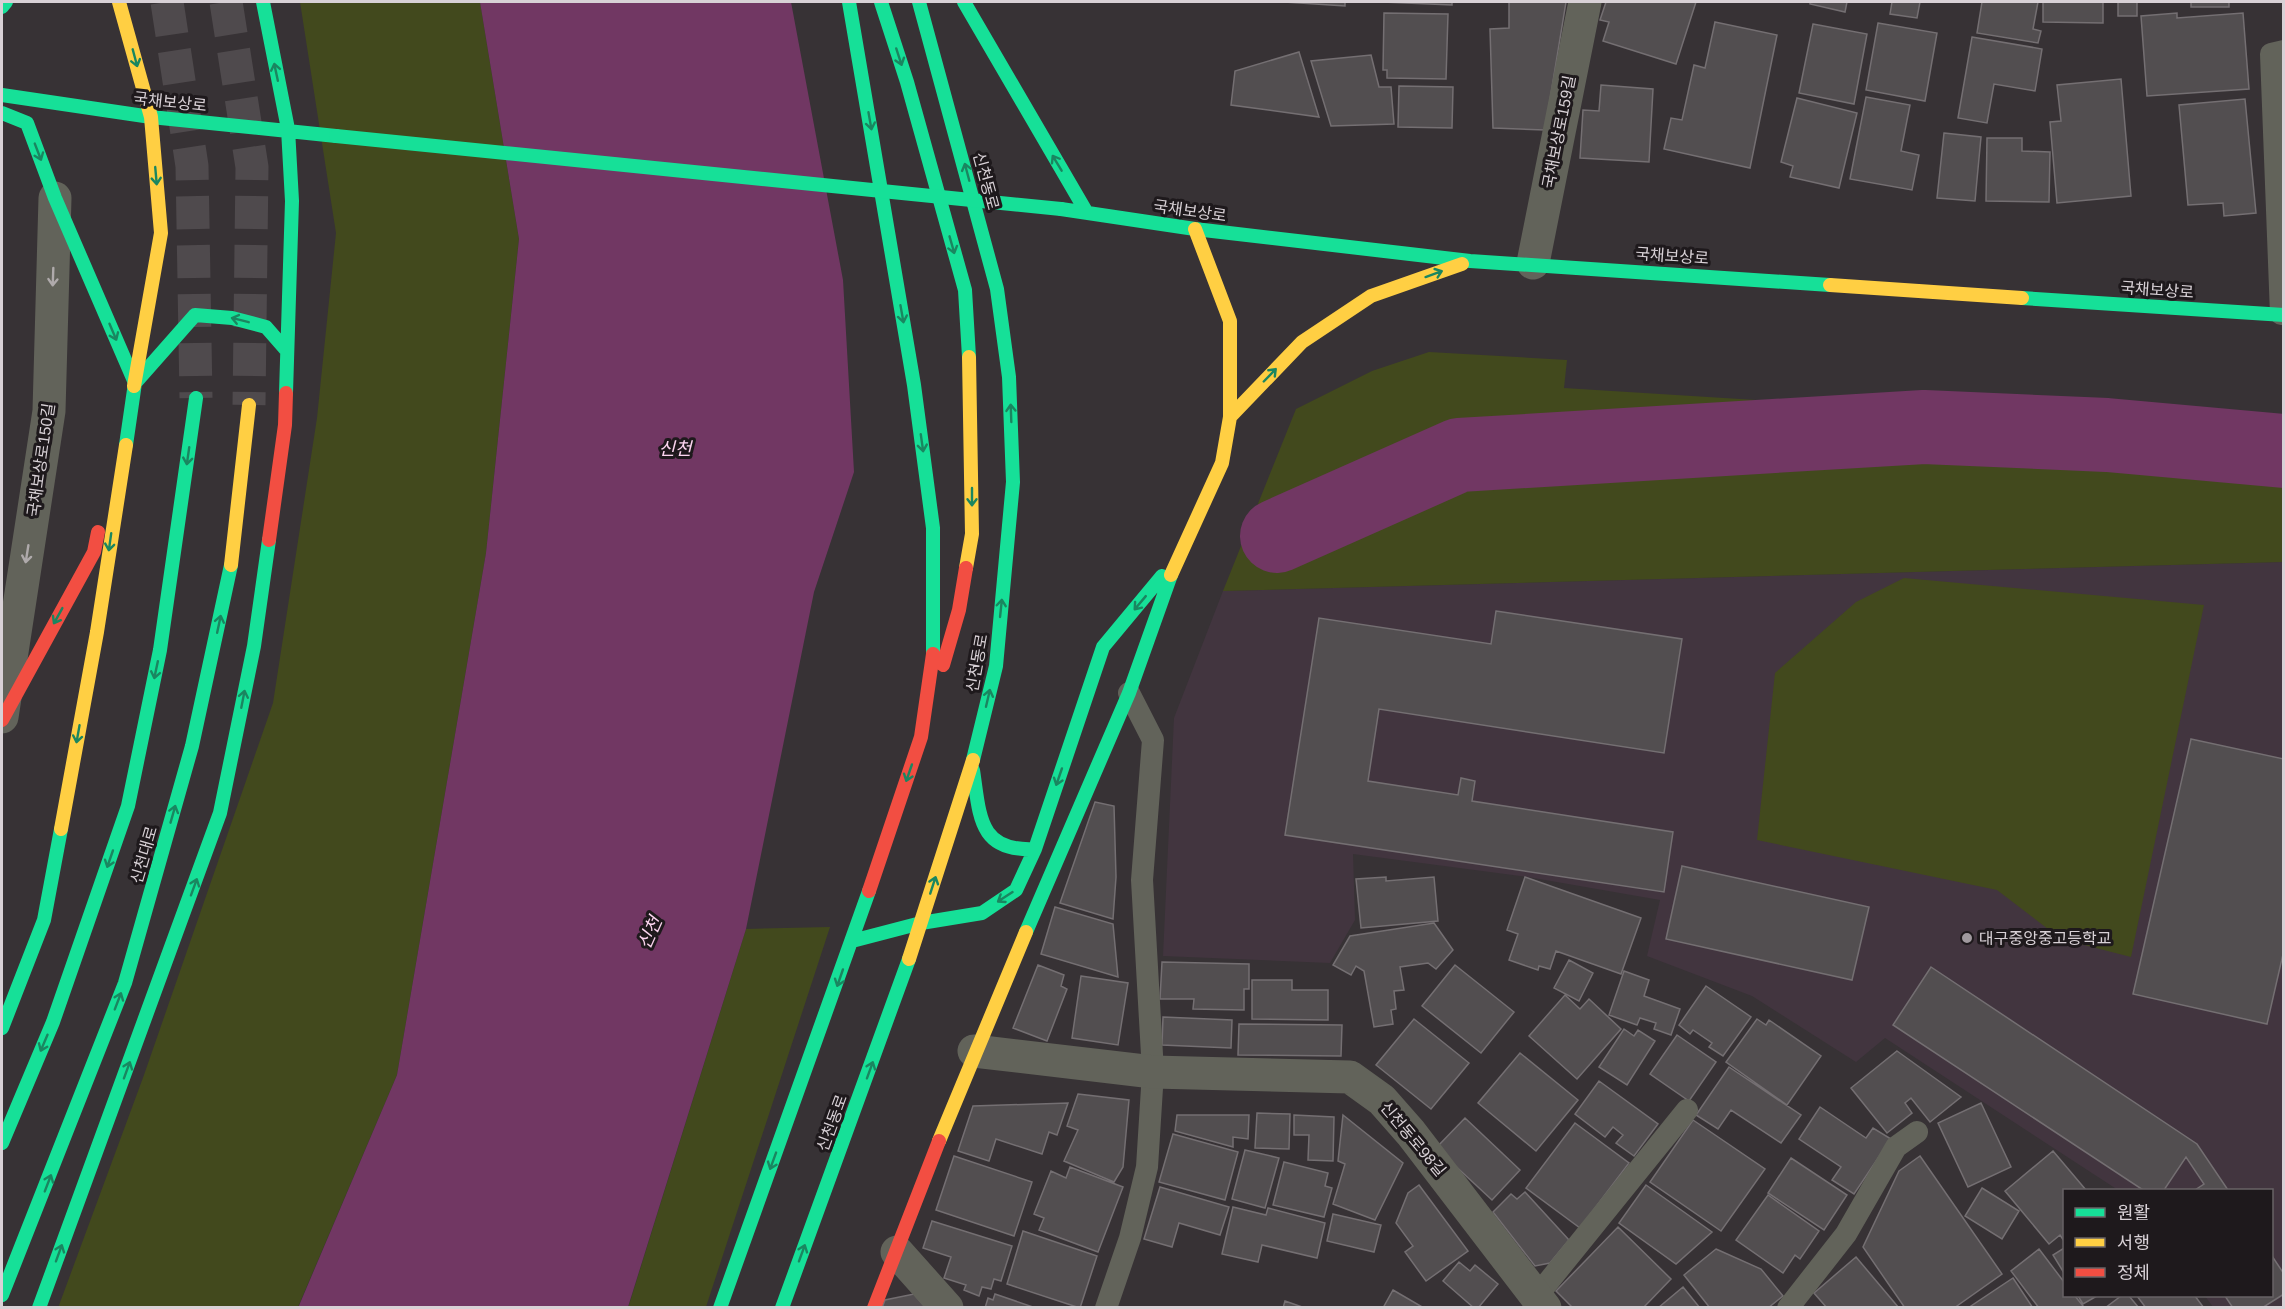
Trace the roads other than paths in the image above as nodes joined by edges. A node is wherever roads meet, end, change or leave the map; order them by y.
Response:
1 (6, 2) edge
2 (119, 2) edge
3 (263, 2) edge
4 (849, 2) edge
5 (881, 2) edge
6 (920, 2) edge
7 (964, 2) edge
8 (1585, 2) edge
9 (2, 7) edge
10 (2283, 51) edge
11 (2, 95) edge
12 (2, 113) edge
13 (151, 117) junction
14 (288, 129) junction
15 (55, 198) junction
16 (1087, 213) junction
17 (2280, 227) edge
18 (1195, 229) junction
19 (1470, 261) junction
20 (1533, 263) junction
21 (2282, 315) edge
22 (287, 351) junction
23 (135, 383) junction
24 (196, 398) tunnel mouth
25 (249, 405) tunnel mouth
26 (1230, 417) junction
27 (1177, 558) junction
28 (1129, 693) junction
29 (2, 720) edge
30 (921, 737) junction
31 (972, 763) junction
32 (1035, 849) junction
33 (921, 923) junction
34 (852, 942) junction
35 (2, 1028) edge
36 (974, 1051) junction
37 (1153, 1072) junction
38 (1688, 1110) dead end
39 (1917, 1132) dead end
40 (2, 1143) edge
41 (897, 1252) junction
42 (2, 1295) edge
43 (1541, 1302) edge
44 (39, 1308) edge
45 (720, 1308) edge
46 (782, 1308) edge
47 (874, 1308) edge
48 (947, 1308) edge
49 (1106, 1308) edge
50 (1788, 1308) edge

1 - 9 main road
2 -> 13 main road
14 -> 3 main road
4 -> 30 main road
5 -> 30 main road
31 -> 6 main road, 신천동로
16 -> 7 main road
8 - 20 street, 국채보상로159길
10 - 17 lane
11 - 13 main road, 국채보상로
12 -> 15 main road
13 - 14 main road, 국채보상로
13 -> 23 main road
14 - 16 main road, 국채보상로, bridge
14 - 22 main road
15 -> 23 main road
15 -> 29 street, 국채보상로150길
16 - 18 main road, 국채보상로
17 - 21 lane
18 - 19 main road, 국채보상로
18 - 26 main road
19 - 20 main road, 국채보상로
26 -> 19 main road
20 - 21 main road, 국채보상로
22 -> 23 main road
44 -> 22 main road
23 -> 29 main road
23 -> 35 main road
24 -> 40 main road, 신천대로
42 -> 25 main road, 신천대로
26 - 27 main road
27 - 28 main road
27 -> 32 main road
28 - 36 main road
28 - 37 lane
30 -> 34 main road
31 - 32 main road
33 -> 31 main road, 신천동로
32 -> 33 main road
33 - 34 main road
46 -> 33 main road, 신천동로
34 -> 45 main road
36 - 37 street, 신천동로98길
36 - 41 main road
37 - 43 street, 신천동로98길
37 - 49 lane
38 - 43 lane
39 - 50 lane
41 - 47 main road
41 - 48 street

